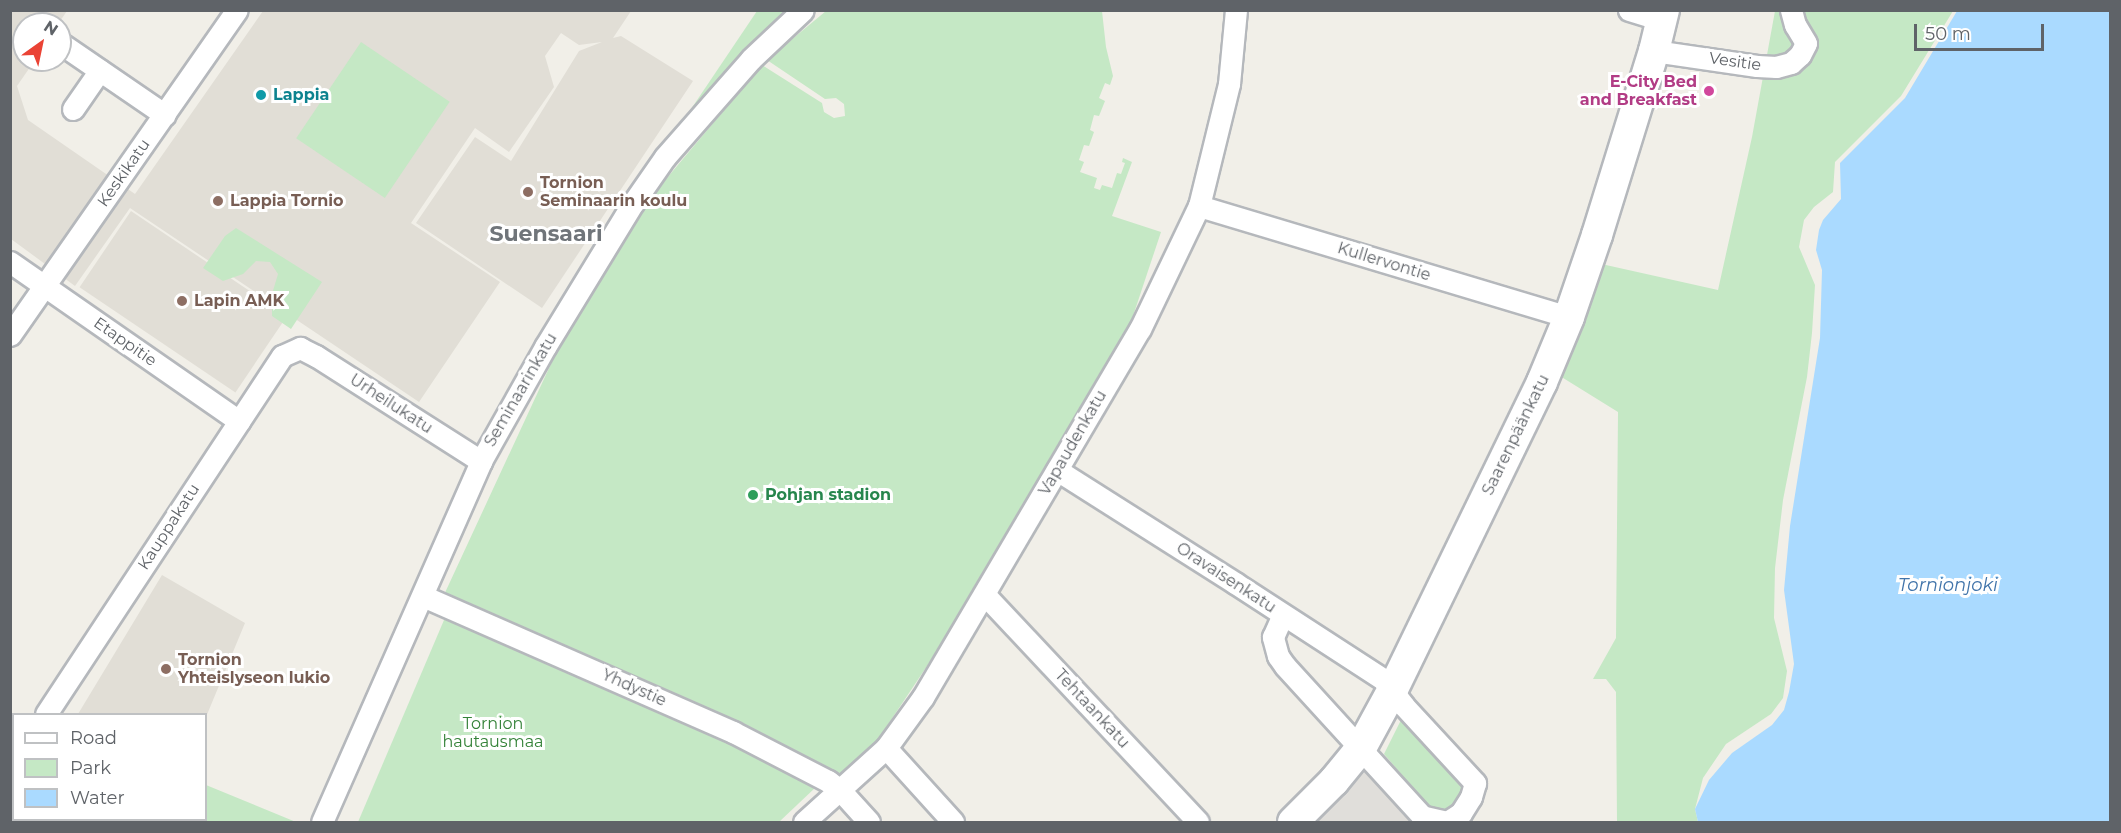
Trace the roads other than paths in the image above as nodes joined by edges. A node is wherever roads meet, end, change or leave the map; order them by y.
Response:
1 (237, 10) edge
2 (803, 10) edge
3 (1236, 10) edge
4 (1629, 10) edge
5 (1791, 10) edge
6 (1663, 15) edge
7 (72, 51) edge
8 (1654, 51) junction
9 (100, 70) junction
10 (73, 109) dead end
11 (165, 115) junction
12 (1198, 206) junction
13 (10, 262) edge
14 (44, 286) junction
15 (1569, 317) junction
16 (10, 335) edge
17 (300, 348) joint
18 (239, 421) junction
19 (481, 461) junction
20 (1057, 470) junction
21 (985, 595) junction
22 (423, 596) junction
23 (1283, 615) junction
24 (1393, 689) junction
25 (47, 713) edge
26 (886, 748) junction
27 (1361, 748) junction
28 (840, 790) junction
29 (322, 822) edge
30 (804, 822) edge
31 (869, 822) edge
32 (953, 822) edge
33 (1198, 822) edge
34 (1293, 822) edge

1 - 11 street, Keskikatu
2 - 19 street, Seminaarinkatu
3 - 12 street, Vapaudenkatu
4 - 6 street
5 - 8 street, Vesitie
6 - 8 street, Saarenpäänkatu
7 - 9 street
8 - 15 street, Saarenpäänkatu
9 - 10 street
9 - 11 street
11 - 14 street, Keskikatu
12 - 15 street, Kullervontie
12 - 20 street, Vapaudenkatu
13 - 14 street, Etappitie
14 - 16 street, Keskikatu
14 - 18 street, Etappitie
15 - 24 street, Saarenpäänkatu
17 - 18 street, Kauppakatu
17 - 19 street, Urheilukatu
18 - 25 street, Kauppakatu
19 - 22 street, Seminaarinkatu
20 - 21 street, Vapaudenkatu
20 - 23 street, Oravaisenkatu
21 - 26 street, Vapaudenkatu
21 - 33 street, Tehtaankatu
22 - 28 street, Yhdystie
22 - 29 street, Seminaarinkatu
23 - 24 street, Oravaisenkatu
23 - 27 street
24 - 27 street, Saarenpäänkatu
24 - 27 street, Oravaisenkatu
26 - 28 street, Vapaudenkatu
26 - 32 street
27 - 34 street, Saarenpäänkatu
28 - 30 street, Vapaudenkatu
28 - 31 street, Yhdystie

